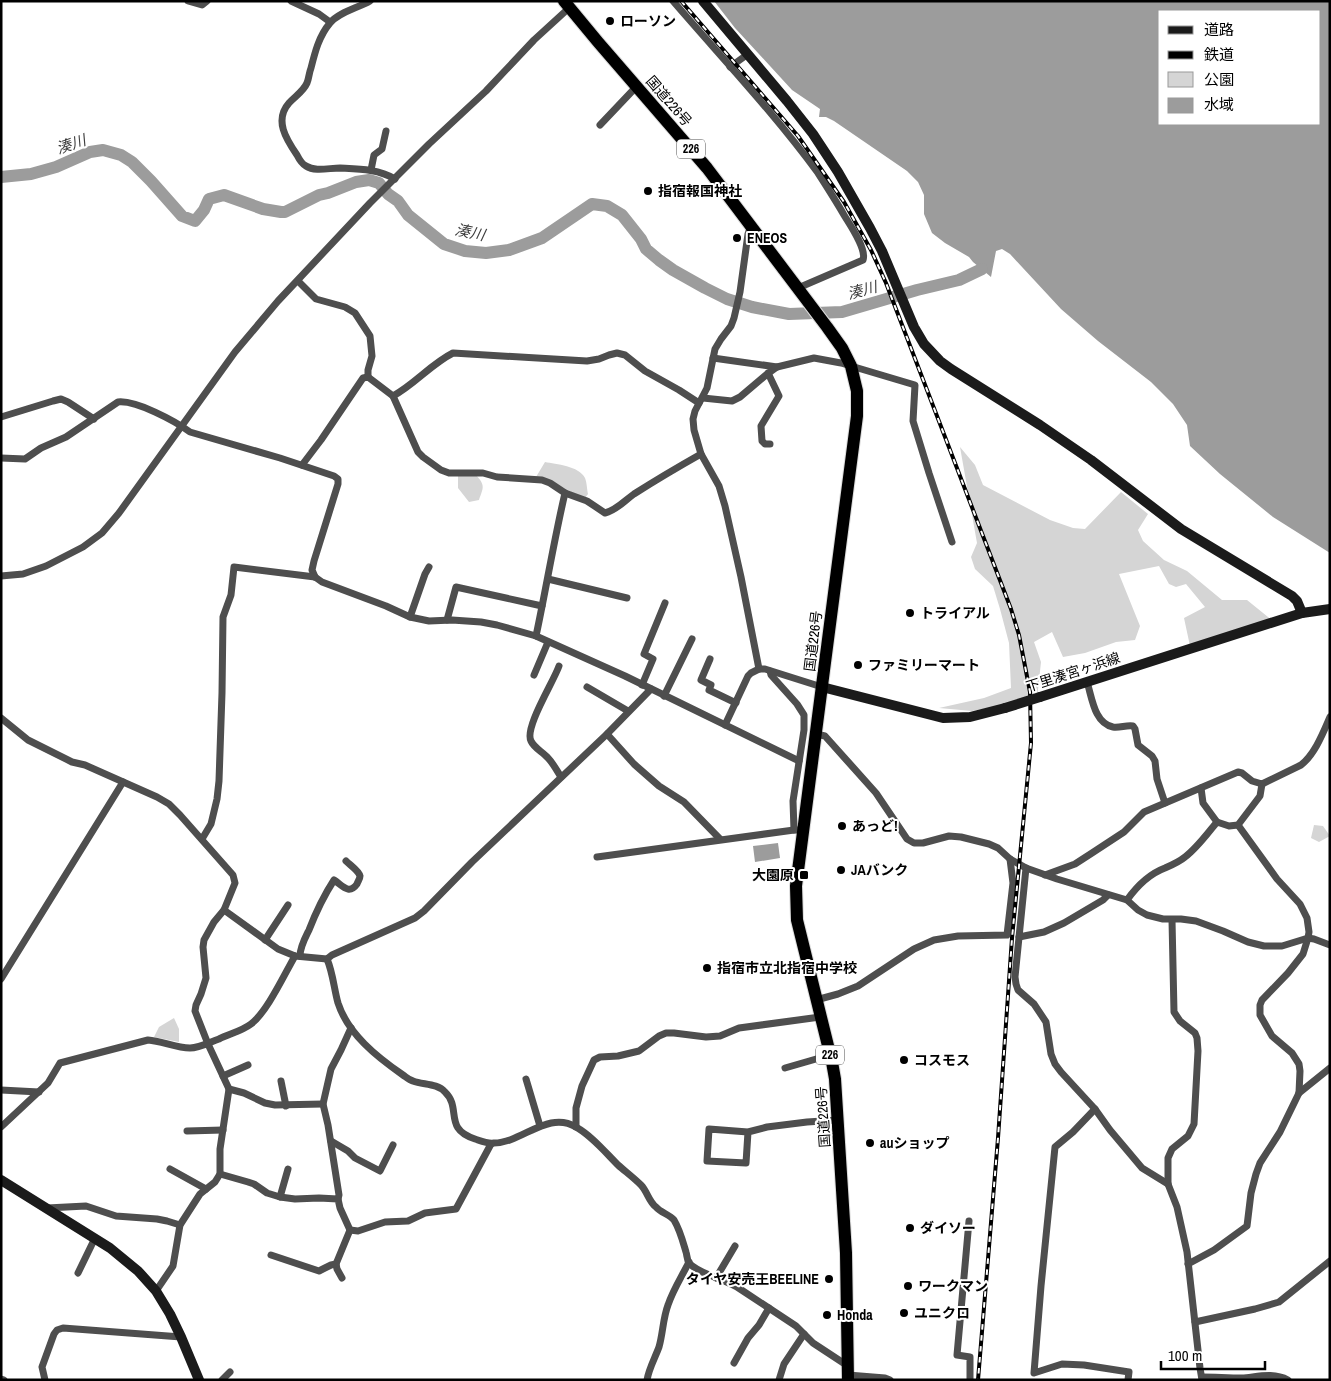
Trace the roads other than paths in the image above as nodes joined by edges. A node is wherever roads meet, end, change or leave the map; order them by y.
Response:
1 (188, 1) edge
2 (207, 1) edge
3 (291, 1) edge
4 (370, 1) edge
5 (673, 1) edge
6 (702, 1) edge
7 (358, 4) edge
8 (570, 4) edge
9 (330, 22) junction
10 (748, 54) junction
11 (730, 67) junction
12 (637, 86) junction
13 (600, 125) dead end
14 (386, 131) dead end
15 (371, 170) junction
16 (393, 181) junction
17 (751, 226) junction
18 (298, 280) junction
19 (798, 288) junction
20 (713, 358) junction
21 (851, 366) junction
22 (777, 368) junction
23 (768, 373) junction
24 (368, 377) junction
25 (393, 396) junction
26 (701, 401) junction
27 (1, 417) edge
28 (94, 418) junction
29 (181, 426) junction
30 (770, 444) dead end
31 (701, 454) junction
32 (1, 458) edge
33 (302, 465) junction
34 (565, 493) junction
35 (952, 542) dead end
36 (429, 567) dead end
37 (1, 576) edge
38 (315, 576) junction
39 (548, 579) junction
40 (627, 598) dead end
41 (665, 603) dead end
42 (542, 606) junction
43 (1330, 609) edge
44 (1302, 614) junction
45 (410, 617) junction
46 (447, 620) junction
47 (536, 636) junction
48 (692, 639) dead end
49 (548, 642) junction
50 (710, 659) dead end
51 (558, 666) dead end
52 (759, 669) junction
53 (770, 671) junction
54 (534, 675) dead end
55 (1087, 682) junction
56 (642, 685) junction
57 (822, 687) junction
58 (587, 688) dead end
59 (651, 689) junction
60 (664, 696) junction
61 (736, 703) junction
62 (628, 711) junction
63 (1330, 716) edge
64 (1, 718) edge
65 (725, 725) junction
66 (607, 734) junction
67 (816, 734) junction
68 (799, 761) junction
69 (561, 777) junction
70 (124, 782) junction
71 (1262, 784) junction
72 (1200, 788) junction
73 (1165, 803) junction
74 (1217, 822) junction
75 (1238, 825) junction
76 (799, 830) junction
77 (202, 839) junction
78 (720, 839) junction
79 (597, 857) dead end
80 (1010, 859) junction
81 (346, 862) dead end
82 (1026, 868) junction
83 (1045, 875) junction
84 (1108, 895) junction
85 (1127, 900) junction
86 (288, 905) dead end
87 (224, 910) junction
88 (1172, 920) junction
89 (1019, 937) junction
90 (1308, 938) junction
91 (265, 940) junction
92 (1330, 945) edge
93 (297, 956) junction
94 (327, 959) junction
95 (1, 980) edge
96 (816, 1000) junction
97 (820, 1017) junction
98 (351, 1028) junction
99 (208, 1044) junction
100 (830, 1056) junction
101 (248, 1065) dead end
102 (785, 1068) dead end
103 (1330, 1068) edge
104 (223, 1076) junction
105 (526, 1079) dead end
106 (281, 1081) dead end
107 (229, 1089) junction
108 (1, 1090) edge
109 (38, 1092) junction
110 (1299, 1093) junction
111 (323, 1104) junction
112 (286, 1106) junction
113 (1095, 1109) junction
114 (838, 1120) junction
115 (1, 1126) edge
116 (540, 1126) junction
117 (576, 1127) junction
118 (223, 1130) junction
119 (187, 1131) dead end
120 (748, 1132) junction
121 (331, 1141) junction
122 (491, 1144) junction
123 (393, 1145) dead end
124 (170, 1169) dead end
125 (288, 1169) dead end
126 (220, 1174) junction
127 (1, 1180) edge
128 (1168, 1184) junction
129 (206, 1189) junction
130 (280, 1197) junction
131 (338, 1199) junction
132 (47, 1208) junction
133 (968, 1221) dead end
134 (180, 1226) junction
135 (350, 1230) junction
136 (95, 1238) junction
137 (735, 1246) dead end
138 (271, 1255) dead end
139 (1330, 1261) edge
140 (689, 1262) junction
141 (336, 1264) junction
142 (1188, 1264) junction
143 (78, 1273) dead end
144 (342, 1278) dead end
145 (716, 1278) junction
146 (156, 1291) junction
147 (768, 1308) junction
148 (1195, 1322) junction
149 (804, 1334) junction
150 (181, 1337) junction
151 (734, 1363) dead end
152 (230, 1372) dead end
153 (848, 1373) edge
154 (1202, 1378) edge
155 (45, 1380) edge
156 (199, 1380) edge
157 (222, 1380) edge
158 (647, 1380) edge
159 (779, 1380) edge
160 (890, 1380) edge
161 (970, 1380) edge
162 (1128, 1380) edge
163 (1288, 1380) edge

1 - 2 street
3 - 9 street
4 - 7 street
5 - 11 street
6 - 10 street
7 - 9 street
8 - 12 highway, 国道226号 / 226
8 - 16 street
9 - 15 street
10 - 11 street
10 - 44 street
11 - 19 street
12 - 13 street
12 - 17 highway, 国道226号 / 226
14 - 15 street
15 - 16 street
16 - 18 street
17 - 19 highway, 国道226号 / 226
17 - 20 street
18 - 24 street
18 - 29 street
19 - 21 highway, 国道226号 / 226
20 - 22 street
20 - 26 street
21 - 22 street
21 - 35 street
21 - 57 highway, 国道226号 / 226
22 - 23 street
23 - 26 street
23 - 30 street
24 - 25 street
24 - 33 street
25 - 26 street
25 - 34 street
26 - 31 street
27 - 28 street
28 - 29 street
28 - 32 street
29 - 33 street
29 - 37 street
31 - 34 street
31 - 52 street
33 - 38 street
34 - 39 street
36 - 45 street
38 - 45 street
38 - 77 street
39 - 40 street
39 - 42 street
41 - 56 street
42 - 46 street
42 - 47 street
43 - 44 street, 下里湊宮ヶ浜線
44 - 55 street, 下里湊宮ヶ浜線
45 - 46 street
46 - 47 street
47 - 49 street
48 - 60 street
49 - 54 street
49 - 56 street
50 - 61 street
51 - 69 street
52 - 53 street
52 - 61 street
53 - 57 street
53 - 68 street
55 - 57 street, 下里湊宮ヶ浜線, bridge
55 - 73 street
56 - 59 street
57 - 67 highway, 国道226号 / 226
58 - 62 street
59 - 60 street
59 - 62 street
60 - 65 street
61 - 65 street
62 - 66 street
63 - 71 street
64 - 70 street
65 - 68 street
66 - 69 street
66 - 78 street
67 - 76 highway, 国道226号 / 226
67 - 80 street
68 - 76 street
69 - 94 street
70 - 77 street
70 - 95 street
71 - 72 street
71 - 75 street
72 - 73 street
72 - 74 street
73 - 83 street
74 - 75 street
74 - 85 street
75 - 90 street
76 - 78 street
76 - 96 highway, 国道226号 / 226
77 - 87 street
78 - 79 street
80 - 82 street
80 - 96 street
81 - 93 street
82 - 83 street
82 - 89 street
83 - 84 street
84 - 85 street
84 - 89 street
85 - 88 street
86 - 91 street
87 - 91 street
87 - 99 street
88 - 90 street
88 - 128 street
89 - 113 street
90 - 92 street
90 - 110 street
91 - 93 street
93 - 94 street
93 - 99 street
94 - 98 street
96 - 97 highway, 国道226号 / 226
97 - 100 highway, 国道226号 / 226
97 - 117 street
98 - 111 street
98 - 122 street
99 - 104 street
99 - 109 street
100 - 102 street
100 - 114 highway, 国道226号 / 226
101 - 104 street
103 - 110 street
104 - 107 street
105 - 116 street
106 - 112 street
107 - 112 street
107 - 118 street
108 - 109 street
109 - 115 street
110 - 142 street
111 - 112 street
111 - 121 street
113 - 128 street
113 - 162 street
114 - 120 street
114 - 153 highway, 国道226号 / 226
116 - 117 street
116 - 122 street
117 - 140 street
118 - 119 street
118 - 126 street
120 - 120 street
121 - 123 street
121 - 131 street
122 - 135 street
124 - 129 street
125 - 130 street
126 - 129 street
126 - 130 street
127 - 132 street
128 - 142 street
129 - 134 street
130 - 131 street
131 - 135 street
132 - 134 street
132 - 136 street
133 - 161 street
134 - 146 street
135 - 141 street
136 - 143 street
136 - 146 street
137 - 145 street
138 - 141 street
139 - 148 street
140 - 145 street
140 - 158 street
141 - 144 street
142 - 148 street
145 - 147 street
146 - 150 street
147 - 149 street
147 - 151 street
148 - 154 street
149 - 153 street
149 - 159 street
150 - 155 street
150 - 156 street
152 - 157 street
153 - 160 street
154 - 163 street

